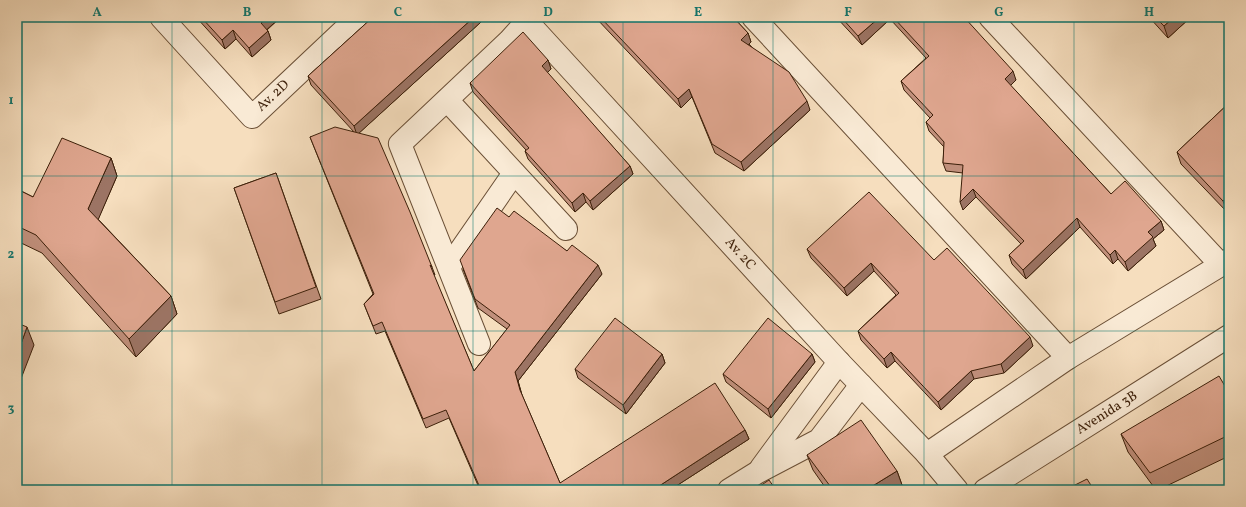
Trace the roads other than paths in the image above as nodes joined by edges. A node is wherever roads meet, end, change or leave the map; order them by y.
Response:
1 (161, 17) edge
2 (358, 17) edge
3 (753, 17) edge
4 (990, 17) edge
5 (525, 19) edge
6 (446, 100) junction
7 (514, 173) junction
8 (566, 229) dead end
9 (1225, 262) edge
10 (449, 267) junction
11 (1229, 336) edge
12 (479, 344) dead end
13 (1068, 358) junction
14 (839, 362) junction
15 (861, 385) junction
16 (927, 454) junction
17 (758, 472) junction
18 (730, 490) edge
19 (958, 490) edge
20 (986, 490) edge

1 - 2 street, Av. 2D
3 - 13 street
4 - 9 street
5 - 6 street
5 - 14 street, Av. 2C
6 - 7 street
6 - 10 street
7 - 8 street
7 - 10 street
9 - 13 street
10 - 12 street
11 - 20 street, Avenida 3B
13 - 16 street
14 - 15 street, Av. 2C
14 - 17 street
15 - 16 street, Av. 2C
15 - 17 street
16 - 19 street, Av. 2C
17 - 18 street

